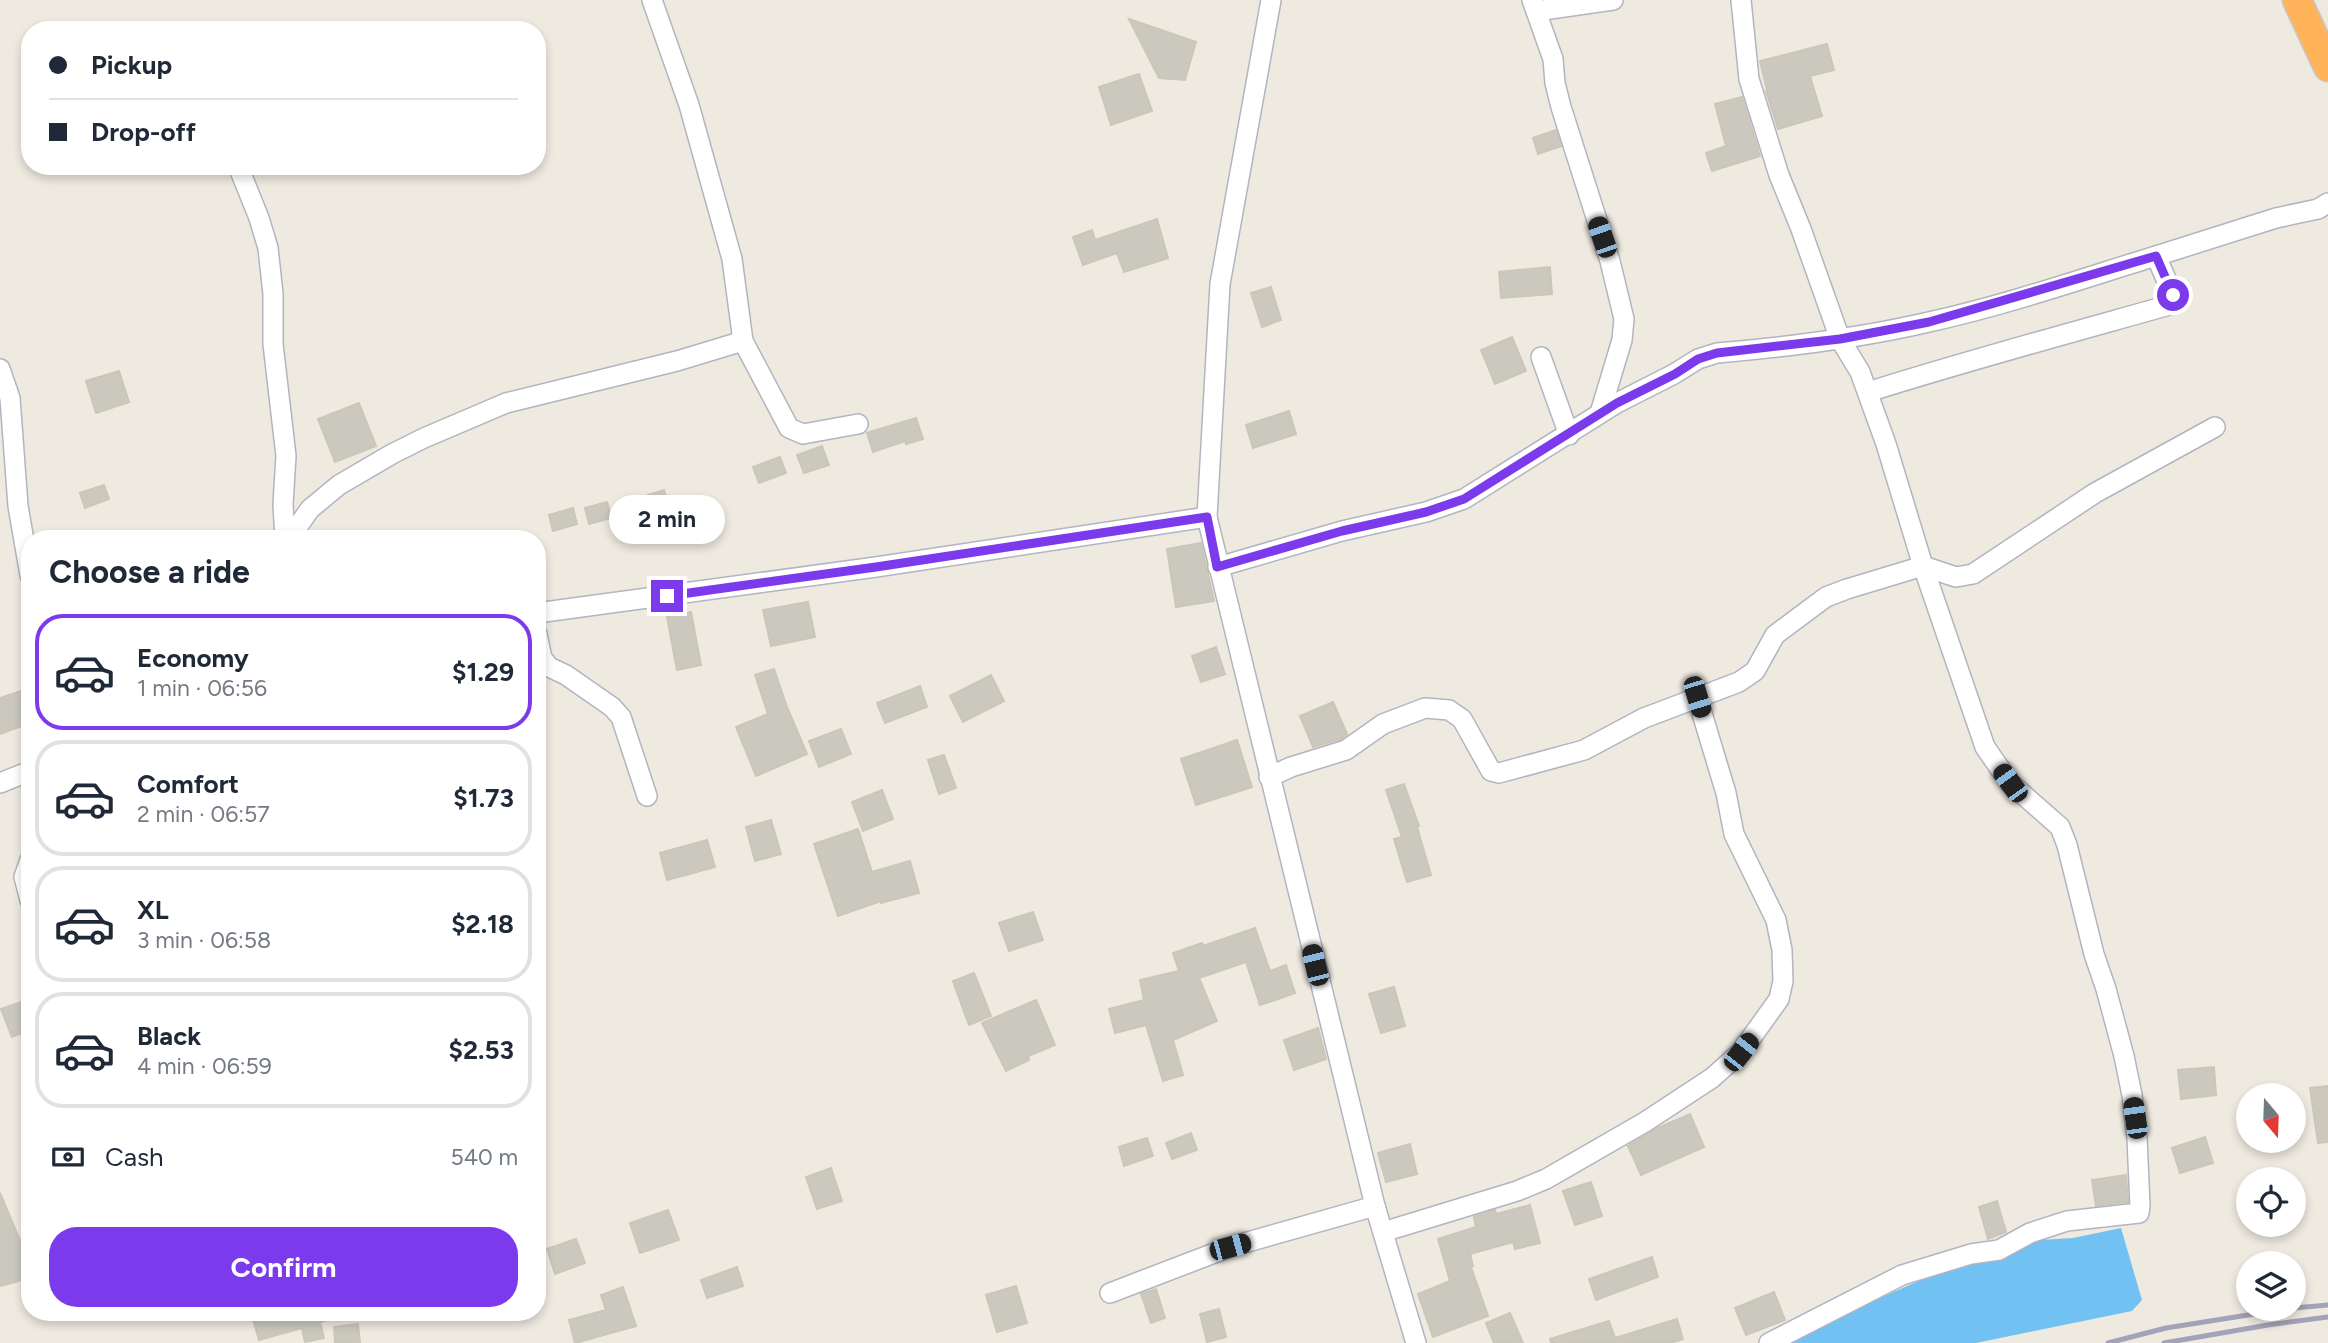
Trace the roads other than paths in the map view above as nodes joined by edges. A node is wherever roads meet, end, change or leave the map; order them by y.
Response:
1 (652, 0) edge
2 (1271, 0) edge
3 (1613, 0) edge
4 (1741, 0) edge
5 (2297, 0) edge
6 (1534, 6) edge
7 (2328, 67) edge
8 (242, 175) edge
9 (2328, 203) edge
10 (2156, 256) junction
11 (1840, 339) junction
12 (743, 341) junction
13 (1541, 357) dead end
14 (0, 369) edge
15 (1868, 393) junction
16 (1600, 414) junction
17 (858, 424) dead end
18 (2216, 427) dead end
19 (1569, 435) junction
20 (9, 508) edge
21 (1207, 517) junction
22 (286, 530) edge
23 (294, 530) edge
24 (21, 546) edge
25 (1923, 566) junction
26 (1217, 567) junction
27 (546, 613) edge
28 (546, 662) edge
29 (1697, 697) junction
30 (21, 775) edge
31 (1269, 777) junction
32 (0, 783) edge
33 (647, 796) dead end
34 (1375, 1206) junction
35 (1383, 1233) junction
36 (1110, 1293) dead end
37 (1416, 1343) edge
38 (1769, 1343) edge

1 - 12 street
2 - 21 street
3 - 6 street
4 - 11 street
5 - 7 highway
6 - 16 street
8 - 22 street
9 - 10 street
10 - 11 street
10 - 15 street
11 - 15 street
11 - 16 street
12 - 17 street
12 - 23 street
13 - 19 street
14 - 20 street
15 - 25 street
16 - 19 street
18 - 25 street
19 - 26 street
20 - 24 street
21 - 26 street
21 - 27 street
25 - 29 street
25 - 38 street
26 - 31 street
28 - 33 street
29 - 31 street
29 - 35 street
30 - 32 street
31 - 34 street
34 - 35 street
34 - 36 street
35 - 37 street

